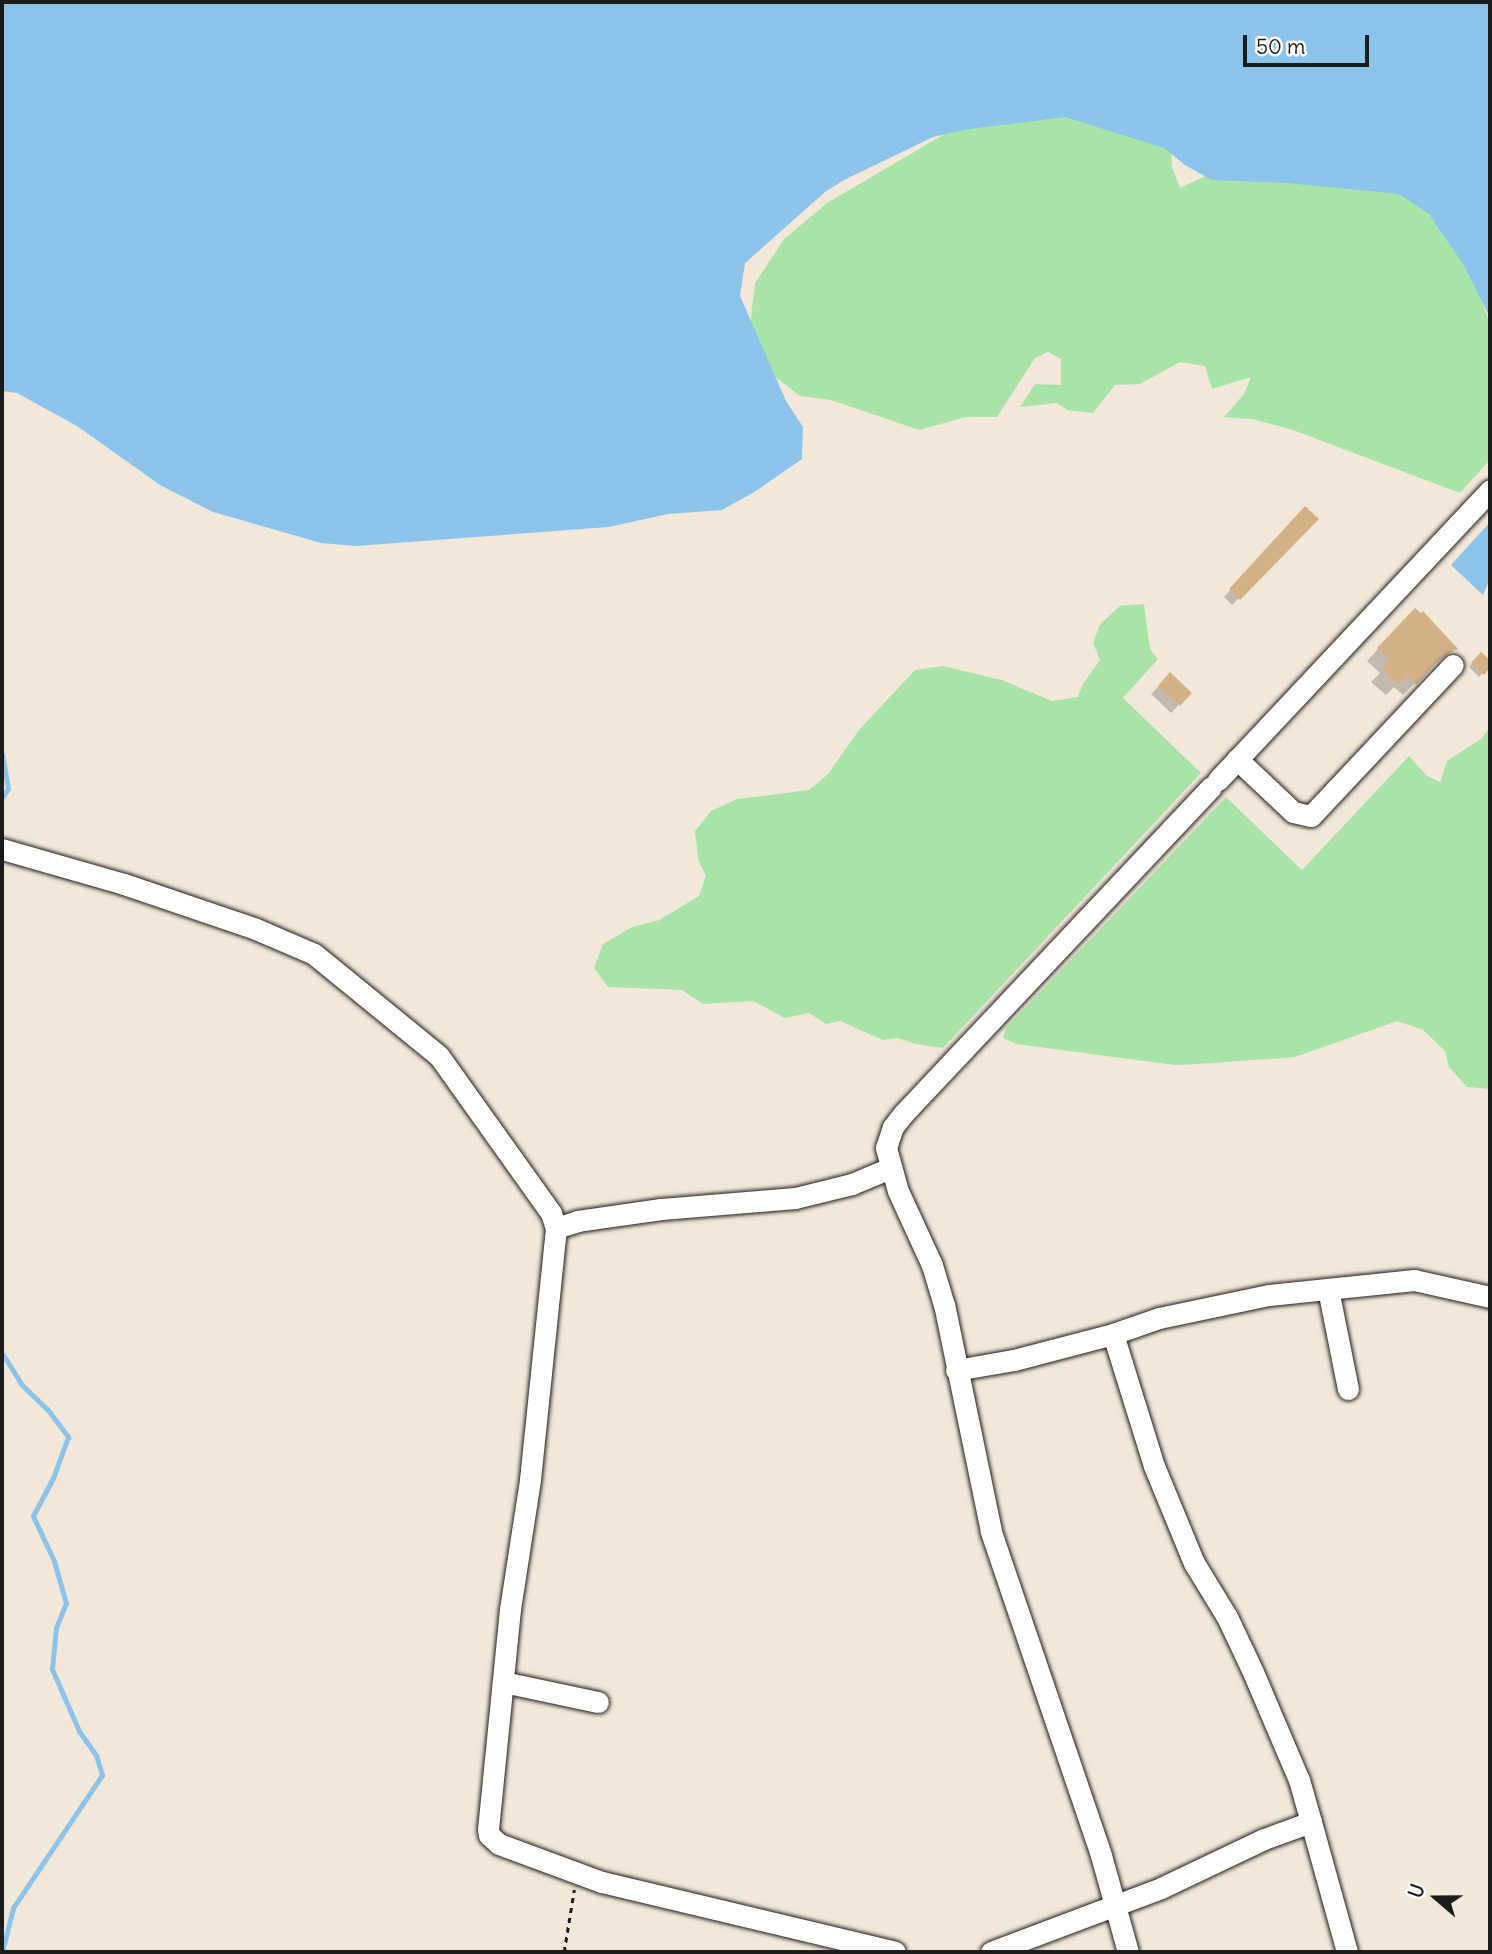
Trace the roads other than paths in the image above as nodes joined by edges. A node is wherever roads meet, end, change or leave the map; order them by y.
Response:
1 (1490, 490) edge
2 (1453, 665) dead end
3 (1237, 760) junction
4 (2, 849) edge
5 (890, 1168) junction
6 (556, 1228) junction
7 (1328, 1289) junction
8 (1490, 1297) edge
9 (1113, 1334) junction
10 (956, 1370) junction
11 (1348, 1389) dead end
12 (503, 1682) junction
13 (598, 1702) dead end
14 (1311, 1822) junction
15 (1116, 1906) junction
16 (895, 1952) edge
17 (991, 1952) edge
18 (1128, 1952) edge
19 (1347, 1952) edge

1 - 3 street
2 - 3 street
3 - 5 street
4 - 6 street
5 - 6 street
5 - 10 street
6 - 12 street
7 - 8 street
7 - 9 street
7 - 11 street
9 - 10 street
9 - 14 street
10 - 15 street
12 - 13 street
12 - 16 street
14 - 15 street
14 - 19 street
15 - 17 street
15 - 18 street

